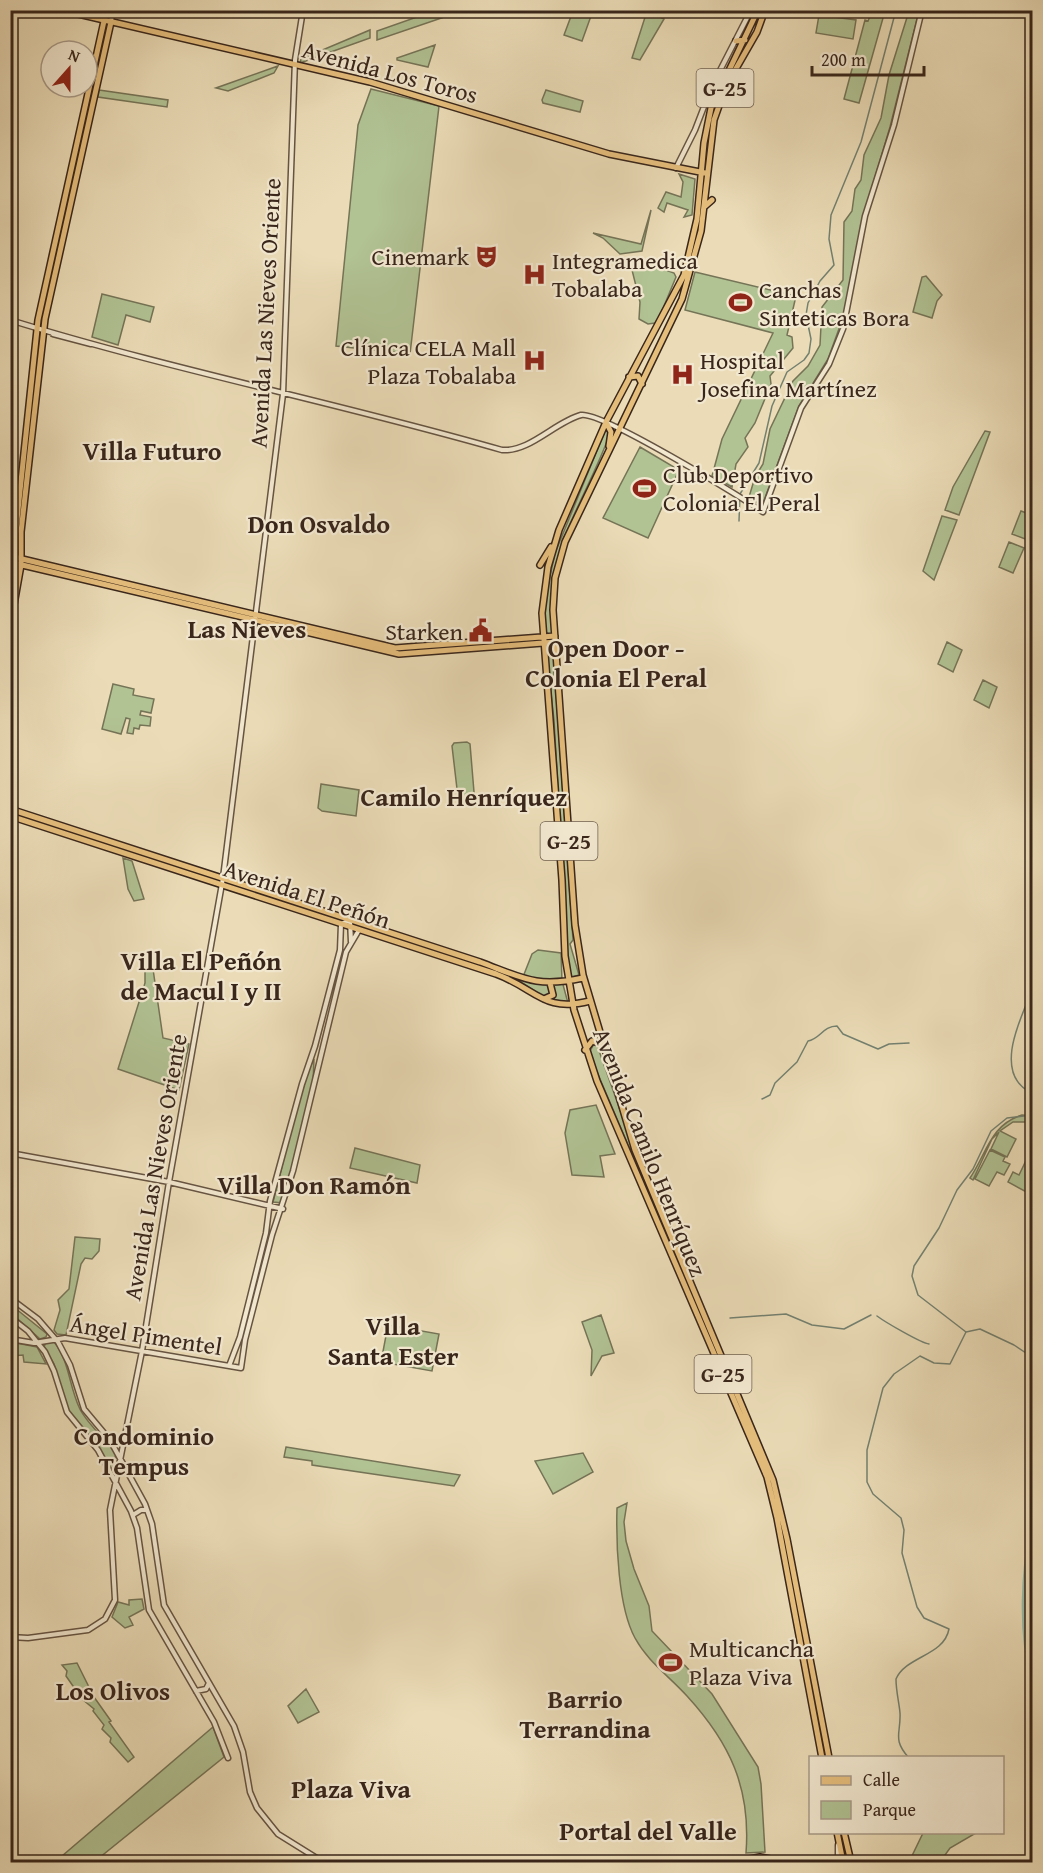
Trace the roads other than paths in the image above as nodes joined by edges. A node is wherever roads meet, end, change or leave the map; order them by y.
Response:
1 (61, 10) edge
2 (106, 10) edge
3 (113, 10) edge
4 (303, 10) edge
5 (751, 10) edge
6 (758, 10) edge
7 (765, 10) edge
8 (922, 10) edge
9 (107, 21) junction
10 (745, 40) junction
11 (736, 41) junction
12 (295, 64) junction
13 (676, 168) junction
14 (705, 173) junction
15 (712, 200) dead end
16 (704, 207) junction
17 (10, 320) edge
18 (43, 330) junction
19 (640, 357) junction
20 (651, 365) junction
21 (629, 377) junction
22 (642, 384) junction
23 (283, 393) junction
24 (606, 422) junction
25 (620, 429) junction
26 (609, 451) junction
27 (556, 538) junction
28 (15, 561) edge
29 (540, 565) dead end
30 (10, 586) edge
31 (256, 619) junction
32 (10, 627) edge
33 (555, 639) junction
34 (543, 641) junction
35 (10, 809) edge
36 (10, 816) edge
37 (97, 840) junction
38 (223, 878) junction
39 (222, 885) junction
40 (350, 920) junction
41 (341, 924) junction
42 (351, 927) junction
43 (358, 930) junction
44 (351, 942) junction
45 (583, 978) junction
46 (568, 981) junction
47 (550, 983) junction
48 (544, 999) junction
49 (590, 1001) junction
50 (573, 1006) junction
51 (602, 1044) junction
52 (585, 1050) junction
53 (10, 1153) edge
54 (169, 1182) junction
55 (270, 1206) junction
56 (283, 1209) junction
57 (10, 1298) edge
58 (10, 1317) edge
59 (55, 1338) junction
60 (10, 1340) edge
61 (39, 1343) junction
62 (142, 1352) junction
63 (229, 1366) junction
64 (123, 1439) junction
65 (110, 1440) junction
66 (120, 1457) junction
67 (115, 1481) junction
68 (125, 1500) junction
69 (111, 1501) junction
70 (148, 1510) junction
71 (133, 1515) junction
72 (10, 1637) edge
73 (209, 1683) junction
74 (196, 1691) junction
75 (822, 1756) edge
76 (829, 1756) edge
77 (228, 1758) dead end
78 (844, 1834) edge
79 (837, 1836) edge
80 (323, 1863) edge
81 (733, 1863) edge
82 (786, 1863) edge
83 (838, 1863) edge
84 (843, 1863) edge
85 (851, 1863) edge

1 - 9 main road, Avenida Los Toros
2 - 9 street
3 - 9 street
4 - 12 street, Avenida Las Nieves Oriente
5 - 11 street
6 - 10 main road, Avenida Camilo Henríquez / G-25
7 - 14 main road, Avenida Camilo Henríquez / G-25
8 - 25 street
9 - 12 main road, Avenida Los Toros
9 - 18 main road
10 - 11 main road
10 - 14 main road, Avenida Camilo Henríquez / G-25
11 - 13 street
12 - 13 main road, Avenida Los Toros
12 - 23 street, Avenida Las Nieves Oriente
13 - 14 main road, Avenida Los Toros
14 - 16 main road, Avenida Camilo Henríquez / G-25
14 - 19 main road, Avenida Camilo Henríquez / G-25
15 - 16 main road
16 - 20 main road, Avenida Camilo Henríquez / G-25
17 - 18 street
18 - 23 street
18 - 28 main road
19 - 20 main road
19 - 21 main road, Avenida Camilo Henríquez / G-25
20 - 22 main road, Avenida Camilo Henríquez / G-25
21 - 22 main road
21 - 24 main road, Avenida Camilo Henríquez / G-25
22 - 25 main road, Avenida Camilo Henríquez / G-25
23 - 24 street
23 - 31 street, Avenida Las Nieves Oriente
24 - 25 street
24 - 26 main road
24 - 27 main road, Avenida Camilo Henríquez / G-25
25 - 26 main road, Avenida Camilo Henríquez / G-25
26 - 33 main road, Avenida Camilo Henríquez / G-25
27 - 29 main road
27 - 34 main road, Avenida Camilo Henríquez / G-25
28 - 30 main road
28 - 31 main road
28 - 32 main road
31 - 34 main road
31 - 38 street, Avenida Las Nieves Oriente
33 - 34 main road
33 - 45 main road, Avenida Camilo Henríquez / G-25
34 - 46 main road, Avenida Camilo Henríquez / G-25
35 - 37 main road, Avenida El Peñón
36 - 37 main road, Avenida El Peñón
37 - 38 main road, Avenida El Peñón
37 - 39 main road, Avenida El Peñón
38 - 39 street, Avenida Las Nieves Oriente
38 - 40 main road, Avenida El Peñón
39 - 41 main road, Avenida El Peñón
39 - 54 street, Avenida Las Nieves Oriente
40 - 41 street
40 - 42 street
40 - 47 main road, Avenida El Peñón
41 - 42 main road, Avenida El Peñón
41 - 55 street
42 - 43 main road, Avenida El Peñón
42 - 44 street
43 - 44 street
43 - 48 main road, Avenida El Peñón
44 - 56 street
45 - 46 main road, Avenida El Peñón
45 - 49 main road, Avenida Camilo Henríquez / G-25
46 - 47 main road, Avenida El Peñón
46 - 50 main road, Avenida Camilo Henríquez / G-25
47 - 48 main road
48 - 50 main road, Avenida El Peñón
49 - 50 main road, Avenida El Peñón
49 - 51 main road, Avenida Camilo Henríquez / G-25
50 - 52 main road, Avenida Camilo Henríquez / G-25
51 - 52 main road
51 - 76 main road, Avenida Camilo Henríquez / G-25
52 - 75 main road, Avenida Camilo Henríquez / G-25
53 - 54 street
54 - 55 street
54 - 62 street, Avenida Las Nieves Oriente
55 - 56 street
55 - 63 street
56 - 63 street, Ángel Pimentel
57 - 59 street
58 - 61 street
59 - 61 street, Ángel Pimentel
59 - 62 street, Ángel Pimentel
59 - 65 street
60 - 61 street, Ángel Pimentel
61 - 67 street
62 - 63 street, Ángel Pimentel
62 - 64 street, Avenida Las Nieves Oriente
64 - 65 street
64 - 66 street, Avenida Las Nieves Oriente
65 - 66 street
66 - 67 street, Avenida Las Nieves Oriente
66 - 70 street
67 - 68 street
67 - 69 street, Avenida Las Nieves Oriente
68 - 69 street
68 - 71 street
69 - 72 street, Avenida Las Nieves Oriente
70 - 71 street
70 - 73 street
71 - 74 street
73 - 74 street
73 - 80 street
74 - 77 street
78 - 85 main road
79 - 83 street
79 - 84 main road
81 - 82 main road

